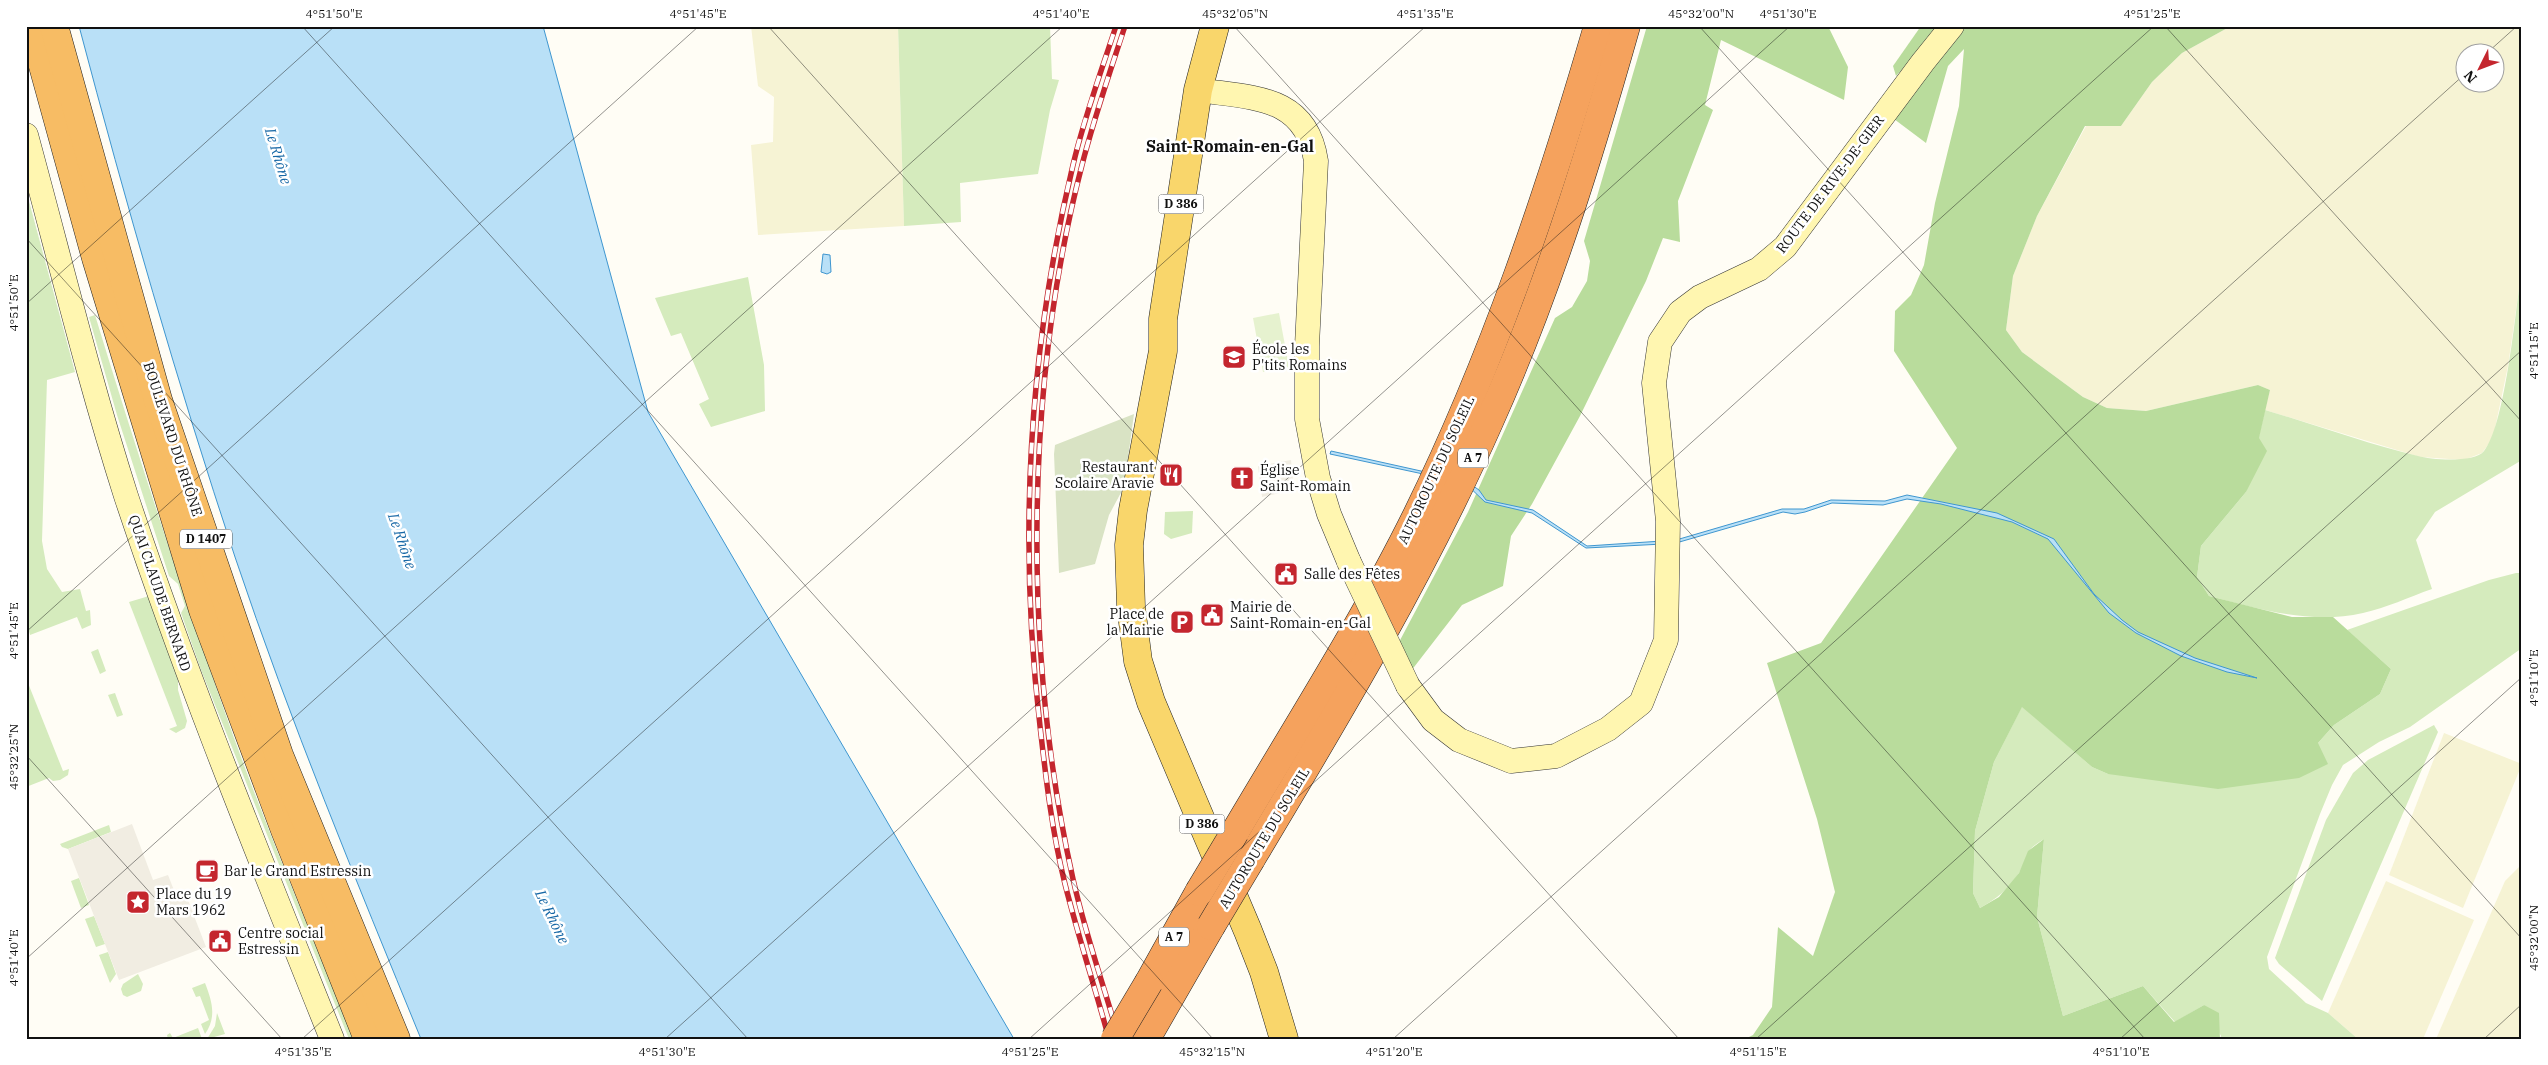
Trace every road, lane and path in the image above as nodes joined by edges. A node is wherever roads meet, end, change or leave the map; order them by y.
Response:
1 (32, 26) edge
2 (54, 26) edge
3 (1215, 26) edge
4 (1598, 26) edge
5 (1626, 26) edge
6 (1952, 26) edge
7 (1198, 90) junction
8 (26, 135) edge
9 (332, 1039) edge
10 (368, 1039) edge
11 (396, 1039) edge
12 (1115, 1039) edge
13 (1146, 1039) edge
14 (1284, 1039) edge

1 - 10 highway, BOULEVARD DU RHÔNE / D 1407
2 - 11 highway, BOULEVARD DU RHÔNE / D 1407
3 - 7 main road, D 386
4 - 12 highway, AUTOROUTE DU SOLEIL / A 7, bridge
5 - 13 highway, AUTOROUTE DU SOLEIL / A 7, bridge
6 - 7 main road, ROUTE DE RIVE-DE-GIER, bridge
7 - 14 main road, D 386
8 - 9 main road, QUAI CLAUDE BERNARD

